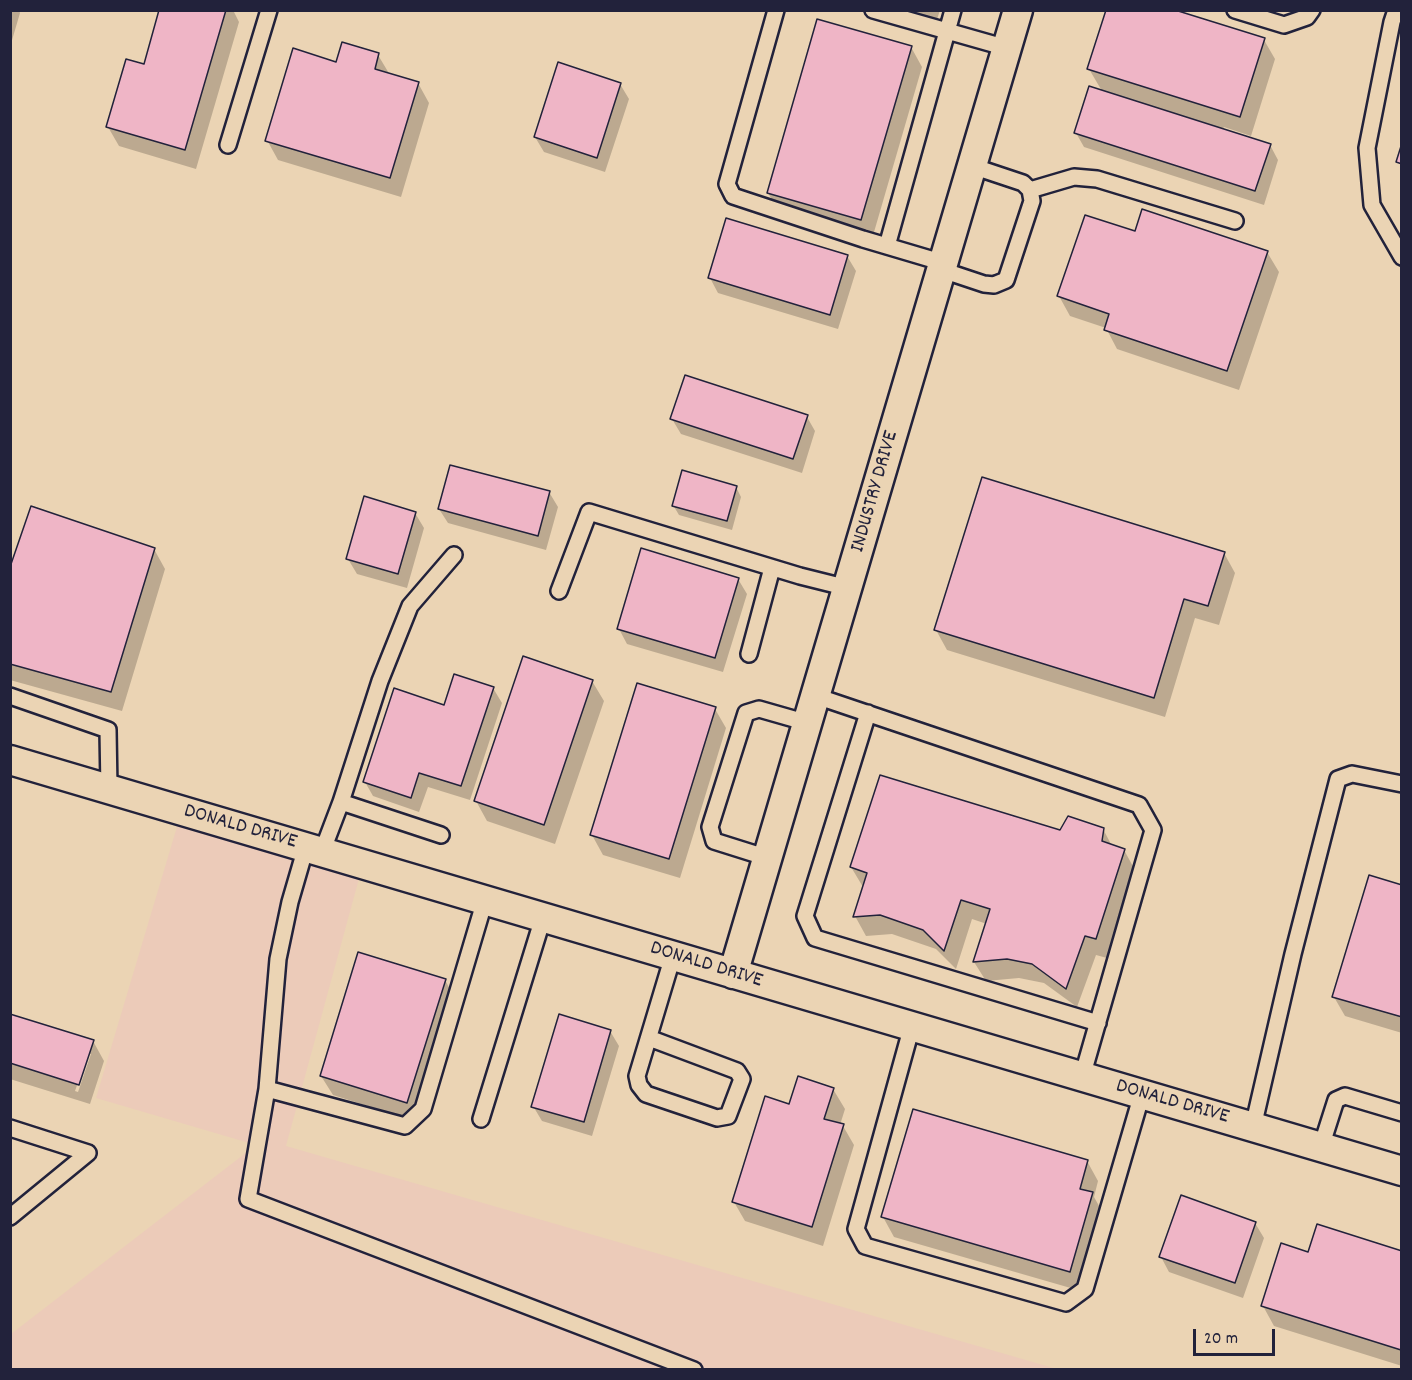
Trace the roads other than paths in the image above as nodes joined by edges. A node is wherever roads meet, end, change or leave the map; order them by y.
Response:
1 (270, 10) edge
2 (776, 10) edge
3 (873, 10) edge
4 (953, 10) edge
5 (1018, 10) edge
6 (1235, 10) edge
7 (1311, 10) edge
8 (1396, 10) edge
9 (947, 32) junction
10 (1007, 48) junction
11 (228, 145) dead end
12 (972, 166) junction
13 (1030, 190) junction
14 (1235, 221) dead end
15 (887, 246) junction
16 (1401, 257) edge
17 (943, 267) junction
18 (454, 555) dead end
19 (772, 568) junction
20 (849, 588) junction
21 (559, 591) dead end
22 (749, 654) dead end
23 (10, 696) edge
24 (816, 696) junction
25 (868, 713) junction
26 (808, 723) junction
27 (10, 760) edge
28 (1401, 784) edge
29 (109, 789) junction
30 (341, 802) junction
31 (441, 835) dead end
32 (314, 850) junction
33 (768, 858) junction
34 (485, 900) junction
35 (543, 918) junction
36 (673, 956) junction
37 (734, 974) junction
38 (1098, 1023) junction
39 (912, 1026) junction
40 (649, 1038) junction
41 (1082, 1077) junction
42 (267, 1089) junction
43 (1142, 1094) junction
44 (1401, 1113) edge
45 (481, 1119) dead end
46 (1253, 1127) junction
47 (10, 1128) edge
48 (1321, 1147) junction
49 (1401, 1171) edge
50 (10, 1217) edge
51 (694, 1370) edge

1 - 11 lane
2 - 15 lane
3 - 9 lane
4 - 9 lane
5 - 10 street, INDUSTRY DRIVE
6 - 7 lane
8 - 16 lane
9 - 10 lane
9 - 15 lane
10 - 12 street, INDUSTRY DRIVE
12 - 13 lane
12 - 17 street, INDUSTRY DRIVE
13 - 14 lane
13 - 17 lane
15 - 17 lane
17 - 20 street, INDUSTRY DRIVE
18 - 30 lane
19 - 20 lane
19 - 21 lane
19 - 22 lane
20 - 24 street, INDUSTRY DRIVE
23 - 29 lane
24 - 25 lane
24 - 26 street, INDUSTRY DRIVE
25 - 38 lane
25 - 38 lane
26 - 33 street, INDUSTRY DRIVE
26 - 33 lane
27 - 29 street, DONALD DRIVE
28 - 46 lane
29 - 32 street, DONALD DRIVE
30 - 31 lane
30 - 32 lane
32 - 34 street, DONALD DRIVE
32 - 42 lane
33 - 37 street, INDUSTRY DRIVE
34 - 35 street, DONALD DRIVE
34 - 42 lane
35 - 36 street, DONALD DRIVE
35 - 45 lane
36 - 37 street, DONALD DRIVE
36 - 40 lane
37 - 39 street, DONALD DRIVE
38 - 41 lane
39 - 41 street, DONALD DRIVE
39 - 43 lane
40 - 40 lane
41 - 43 street, DONALD DRIVE
42 - 51 lane
43 - 46 street, DONALD DRIVE
44 - 48 lane
46 - 48 street, DONALD DRIVE
47 - 50 lane
48 - 49 street, DONALD DRIVE

